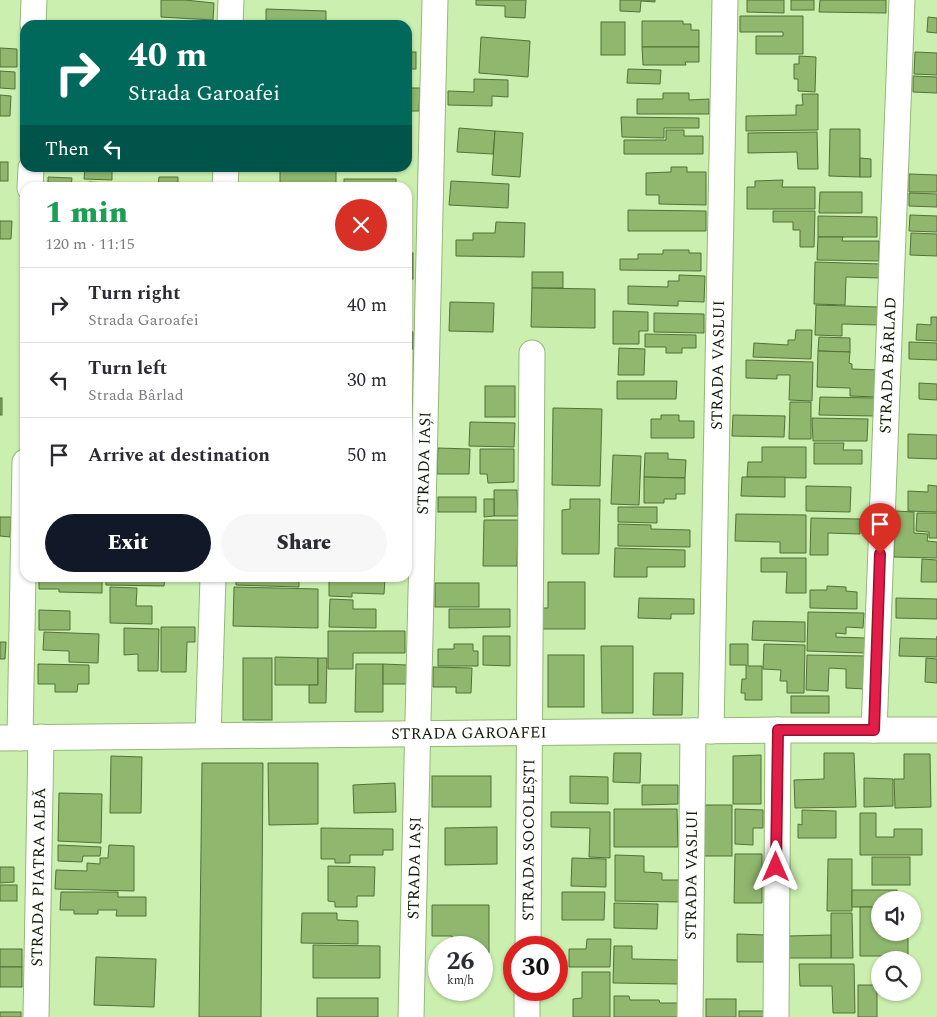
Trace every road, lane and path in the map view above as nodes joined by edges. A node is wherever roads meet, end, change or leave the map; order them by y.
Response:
1 (34, 0) edge
2 (231, 0) edge
3 (435, 0) edge
4 (725, 0) edge
5 (902, 0) edge
6 (34, 20) edge
7 (230, 20) edge
8 (532, 353) dead end
9 (23, 582) edge
10 (213, 582) edge
11 (778, 730) junction
12 (874, 730) junction
13 (937, 730) edge
14 (702, 731) junction
15 (530, 733) junction
16 (418, 734) junction
17 (208, 736) junction
18 (20, 738) edge
19 (528, 936) edge
20 (527, 1001) edge
21 (36, 1017) edge
22 (411, 1017) edge
23 (527, 1017) edge
24 (690, 1017) edge
25 (776, 1017) edge

1 - 6 street
2 - 7 street
3 - 16 street, STRADA IAȘI
4 - 14 street, STRADA VASLUI
5 - 12 street, STRADA BÂRLAD
8 - 15 street, STRADA SOCOLEȘTI
9 - 18 street, STRADA PIATRA ALBĂ
10 - 17 street
11 - 12 street, STRADA GAROAFEI
11 - 14 street, STRADA GAROAFEI
11 - 25 street
12 - 13 street, STRADA GAROAFEI
14 - 15 street, STRADA GAROAFEI
14 - 24 street, STRADA VASLUI
15 - 16 street, STRADA GAROAFEI
15 - 19 street, STRADA SOCOLEȘTI
16 - 17 street, STRADA GAROAFEI
16 - 22 street, STRADA IAȘI
17 - 18 street, STRADA GAROAFEI
18 - 21 street, STRADA PIATRA ALBĂ
20 - 23 street

